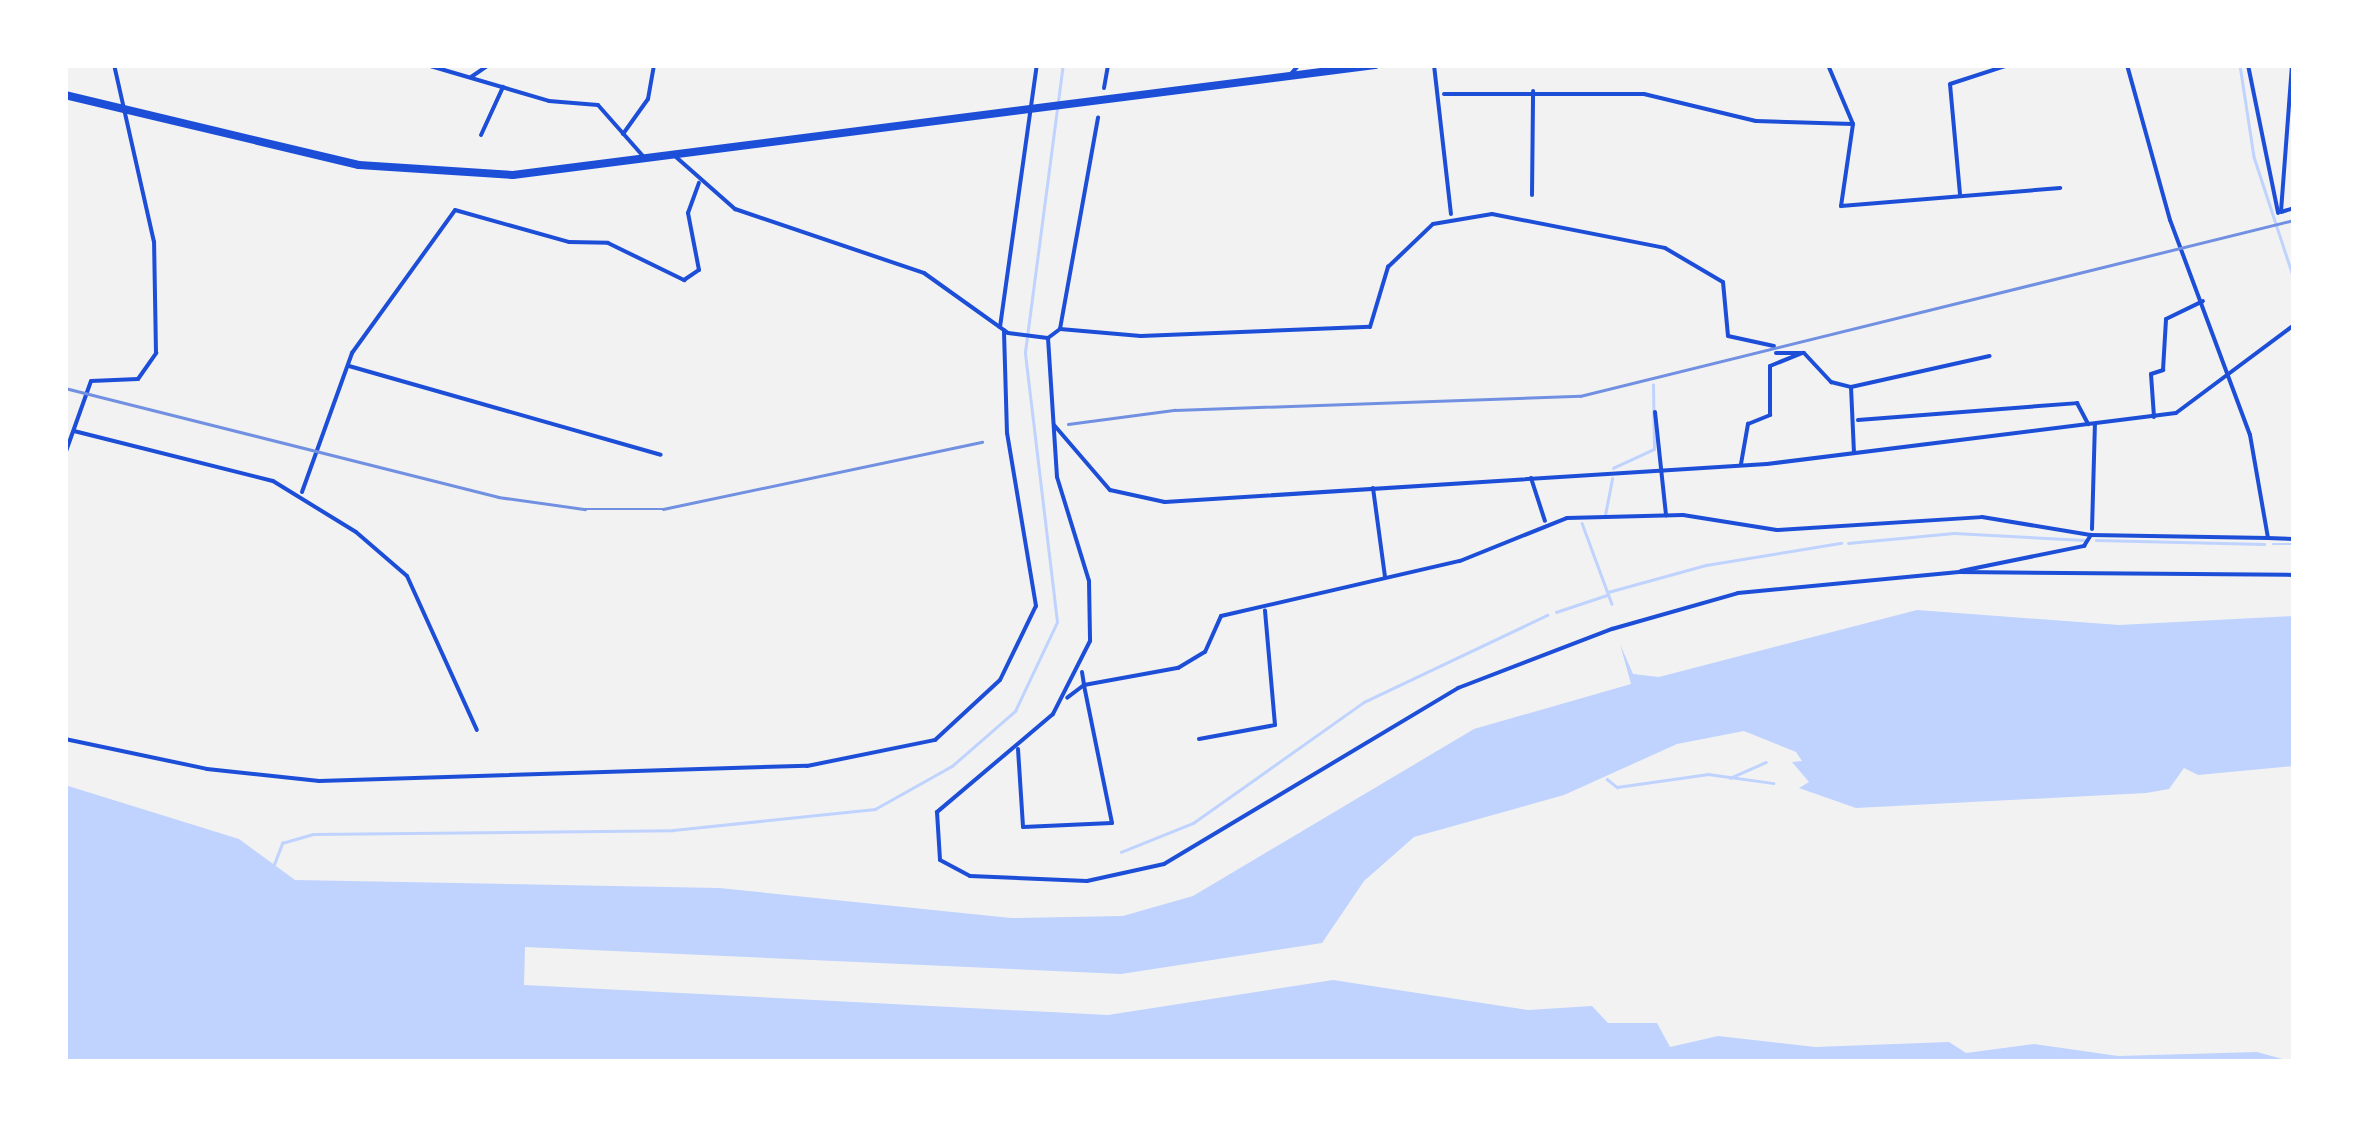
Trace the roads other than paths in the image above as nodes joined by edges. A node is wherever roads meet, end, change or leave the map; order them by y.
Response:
1 (114, 65) edge
2 (427, 65) edge
3 (489, 65) edge
4 (654, 65) edge
5 (1037, 65) edge
6 (1108, 65) edge
7 (1300, 65) edge
8 (1375, 65) edge
9 (1434, 65) edge
10 (1828, 65) edge
11 (2008, 65) edge
12 (2127, 65) edge
13 (2248, 65) edge
14 (2292, 65) edge
15 (1290, 76) junction
16 (471, 77) junction
17 (504, 87) junction
18 (1104, 88) dead end
19 (1533, 91) junction
20 (1444, 94) junction
21 (65, 95) edge
22 (121, 108) junction
23 (1036, 110) junction
24 (1098, 117) dead end
25 (1852, 124) junction
26 (624, 134) junction
27 (481, 135) dead end
28 (676, 158) junction
29 (648, 161) junction
30 (700, 183) junction
31 (2060, 188) dead end
32 (1532, 194) dead end
33 (1960, 194) junction
34 (2294, 208) edge
35 (2278, 213) dead end
36 (1451, 214) junction
37 (2203, 300) junction
38 (2294, 325) edge
39 (1060, 329) junction
40 (1004, 330) junction
41 (1048, 338) junction
42 (1774, 346) dead end
43 (1776, 353) dead end
44 (1803, 353) junction
45 (1990, 356) dead end
46 (347, 365) junction
47 (2230, 374) junction
48 (1852, 387) junction
49 (1656, 412) dead end
50 (2154, 416) junction
51 (1858, 420) junction
52 (1051, 421) junction
53 (2092, 425) junction
54 (74, 432) junction
55 (65, 454) edge
56 (1854, 454) junction
57 (661, 455) dead end
58 (1741, 466) junction
59 (1662, 470) junction
60 (1530, 478) junction
61 (1373, 488) junction
62 (302, 492) junction
63 (1666, 514) junction
64 (1545, 521) junction
65 (2091, 533) junction
66 (2268, 538) junction
67 (2294, 539) edge
68 (1959, 572) junction
69 (2294, 576) edge
70 (1385, 577) junction
71 (1264, 610) junction
72 (1081, 669) junction
73 (1084, 685) junction
74 (1067, 698) junction
75 (477, 730) dead end
76 (1200, 738) dead end
77 (65, 739) edge
78 (1018, 750) junction

1 - 22 street
2 - 16 street
3 - 16 street
4 - 26 street
5 - 23 street
6 - 18 street
7 - 15 street
8 - 15 highway
9 - 20 street
10 - 25 street
11 - 33 street
12 - 37 street
13 - 35 street
14 - 34 street
15 - 23 highway
16 - 17 street
17 - 26 street
17 - 27 street
19 - 20 street
19 - 25 street
19 - 32 street
20 - 36 street
21 - 22 highway
22 - 29 highway
22 - 54 street
23 - 28 highway
23 - 40 street
24 - 39 street
25 - 33 street
26 - 29 street
28 - 29 highway
28 - 30 street
30 - 40 street
30 - 46 street
31 - 33 street
36 - 39 street
36 - 42 street
37 - 47 street
37 - 50 street
38 - 47 street
39 - 41 street
40 - 41 street
40 - 77 street
41 - 52 street
43 - 44 street
44 - 48 street
44 - 58 street
45 - 48 street
46 - 57 street
46 - 62 street
47 - 50 street
47 - 66 street
48 - 51 street
49 - 59 street
50 - 53 street
51 - 53 street
51 - 56 street
52 - 61 street
52 - 72 street
53 - 56 street
53 - 65 street
54 - 55 street
54 - 62 street
56 - 58 street
58 - 59 street
59 - 60 street
59 - 63 street
60 - 61 street
60 - 64 street
61 - 70 street
62 - 75 street
63 - 64 street
63 - 65 street
64 - 70 street
65 - 66 street
65 - 68 street
66 - 67 street
68 - 69 street
68 - 78 street
70 - 71 street
71 - 73 street
71 - 76 street
72 - 73 street
72 - 74 street
73 - 74 street
73 - 78 street
74 - 78 street

